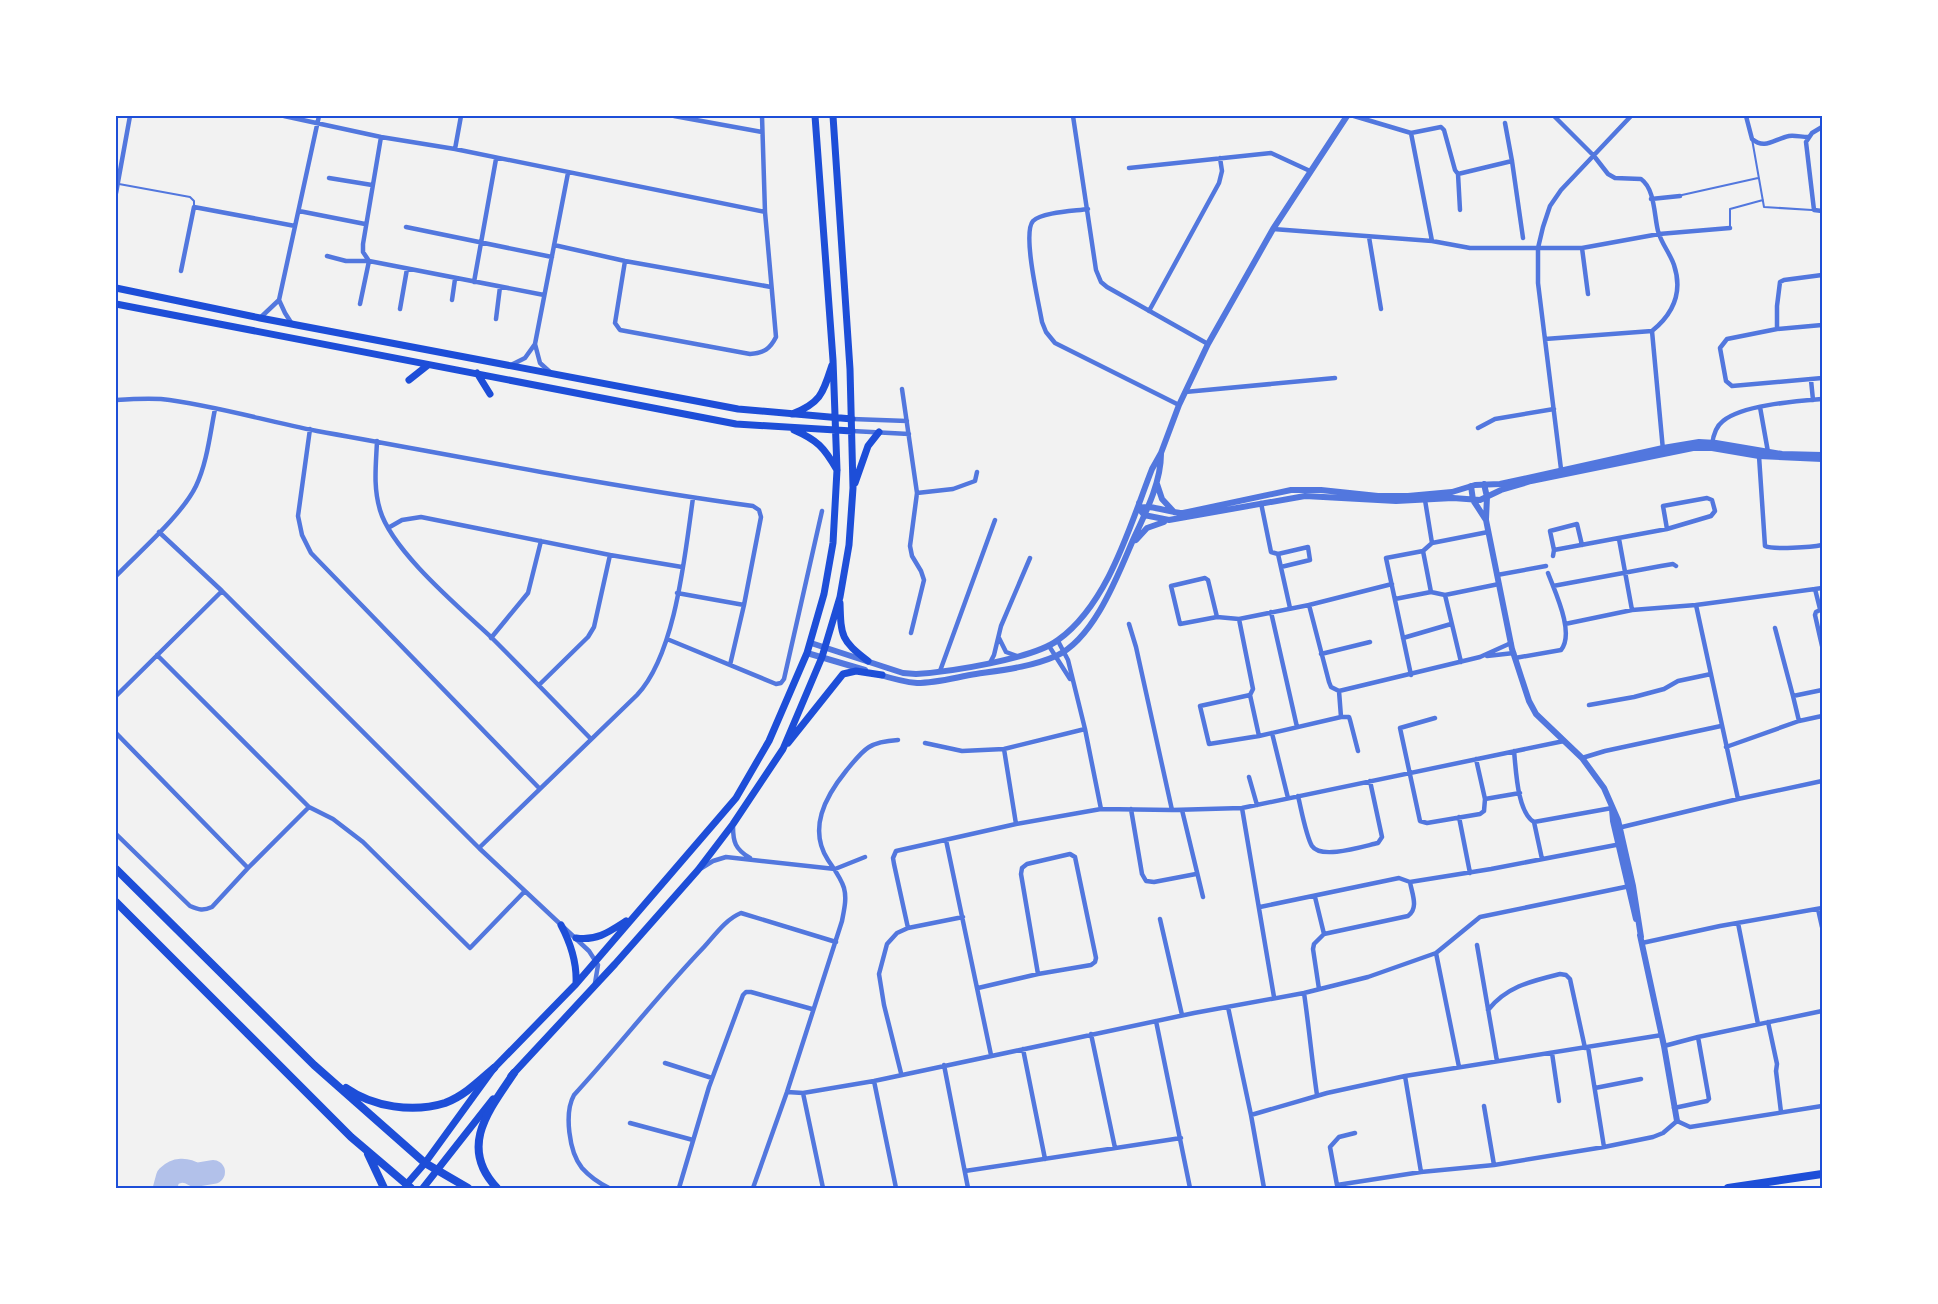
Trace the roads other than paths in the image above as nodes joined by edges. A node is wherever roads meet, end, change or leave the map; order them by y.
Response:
1 (130, 116) edge
2 (284, 116) edge
3 (461, 116) edge
4 (674, 116) edge
5 (762, 116) edge
6 (815, 116) edge
7 (833, 116) edge
8 (1073, 116) edge
9 (1347, 116) edge
10 (1354, 116) edge
11 (1554, 116) edge
12 (1631, 116) edge
13 (1746, 116) edge
14 (318, 119) edge
15 (1506, 123) dead end
16 (1822, 127) edge
17 (762, 132) junction
18 (1411, 134) junction
19 (381, 137) junction
20 (1808, 137) junction
21 (1752, 139) junction
22 (455, 149) junction
23 (1594, 156) junction
24 (1220, 158) junction
25 (496, 159) junction
26 (1512, 161) junction
27 (1129, 168) dead end
28 (1310, 171) junction
29 (568, 173) junction
30 (1458, 174) junction
31 (329, 178) dead end
32 (1758, 178) junction
33 (117, 184) edge
34 (372, 184) junction
35 (116, 194) edge
36 (1680, 196) joint
37 (1652, 199) junction
38 (1763, 200) junction
39 (194, 207) junction
40 (1088, 209) junction
41 (1460, 210) dead end
42 (1814, 210) junction
43 (299, 211) junction
44 (1822, 211) edge
45 (765, 212) junction
46 (365, 224) junction
47 (295, 226) junction
48 (406, 227) dead end
49 (1730, 228) joint
50 (1273, 229) junction
51 (1659, 234) junction
52 (1370, 237) junction
53 (1523, 238) dead end
54 (1432, 241) junction
55 (481, 243) junction
56 (554, 245) junction
57 (1538, 248) junction
58 (1582, 248) junction
59 (327, 256) dead end
60 (552, 257) junction
61 (369, 261) junction
62 (625, 261) junction
63 (407, 269) junction
64 (181, 271) dead end
65 (1822, 275) edge
66 (455, 279) junction
67 (474, 282) junction
68 (500, 287) junction
69 (771, 287) junction
70 (116, 288) edge
71 (1588, 294) dead end
72 (544, 295) junction
73 (279, 300) junction
74 (452, 300) dead end
75 (116, 304) edge
76 (360, 304) dead end
77 (400, 309) dead end
78 (1381, 309) dead end
79 (1149, 311) junction
80 (260, 318) junction
81 (495, 319) dead end
82 (293, 324) junction
83 (1822, 325) edge
84 (1777, 329) junction
85 (1653, 331) junction
86 (1545, 339) junction
87 (535, 344) junction
88 (1208, 344) junction
89 (833, 360) junction
90 (429, 365) junction
91 (511, 365) junction
92 (477, 373) junction
93 (551, 373) junction
94 (1335, 378) dead end
95 (1822, 378) edge
96 (1811, 380) junction
97 (409, 381) dead end
98 (902, 389) dead end
99 (1185, 392) junction
100 (490, 394) dead end
101 (1822, 399) edge
102 (116, 400) edge
103 (1813, 400) junction
104 (1179, 405) junction
105 (1760, 407) junction
106 (1554, 408) junction
107 (215, 409) junction
108 (790, 414) junction
109 (836, 418) junction
110 (852, 419) junction
111 (907, 421) junction
112 (788, 427) junction
113 (1478, 428) dead end
114 (310, 429) junction
115 (837, 430) junction
116 (852, 431) junction
117 (879, 432) junction
118 (909, 435) junction
119 (377, 441) junction
120 (1712, 445) junction
121 (1663, 450) junction
122 (1768, 452) junction
123 (1161, 453) junction
124 (1759, 456) junction
125 (1822, 457) edge
126 (837, 470) junction
127 (977, 472) dead end
128 (1562, 472) junction
129 (1156, 482) junction
130 (1484, 484) junction
131 (1471, 486) junction
132 (853, 488) junction
133 (917, 493) junction
134 (1487, 497) junction
135 (693, 498) junction
136 (1425, 500) junction
137 (1473, 500) junction
138 (1261, 502) junction
139 (1148, 506) junction
140 (1138, 507) junction
141 (822, 511) dead end
142 (1175, 513) junction
143 (1144, 515) junction
144 (995, 520) dead end
145 (1169, 520) junction
146 (1486, 520) junction
147 (388, 528) junction
148 (1667, 529) junction
149 (159, 532) junction
150 (1488, 532) junction
151 (1619, 539) junction
152 (541, 541) junction
153 (1432, 543) junction
154 (1582, 545) junction
155 (1822, 545) edge
156 (1130, 548) junction
157 (1423, 551) junction
158 (1278, 554) junction
159 (610, 555) junction
160 (1029, 558) dead end
161 (1546, 566) dead end
162 (1676, 566) dead end
163 (682, 567) junction
164 (1281, 567) junction
165 (1548, 573) dead end
166 (1625, 573) junction
167 (1497, 575) junction
168 (116, 576) edge
169 (1392, 584) junction
170 (1499, 584) junction
171 (1553, 586) junction
172 (1822, 588) edge
173 (1815, 589) junction
174 (222, 591) junction
175 (1431, 592) junction
176 (677, 593) junction
177 (1445, 595) junction
178 (840, 597) junction
179 (1395, 599) junction
180 (744, 605) junction
181 (1309, 605) junction
182 (1696, 605) junction
183 (1290, 608) junction
184 (1821, 609) edge
185 (1632, 610) junction
186 (1271, 612) junction
187 (1217, 616) junction
188 (1239, 619) junction
189 (1129, 624) dead end
190 (1451, 624) junction
191 (1565, 624) junction
192 (1775, 628) dead end
193 (911, 633) dead end
194 (998, 635) junction
195 (491, 638) junction
196 (1402, 638) junction
197 (667, 639) junction
198 (1058, 641) junction
199 (1370, 642) dead end
200 (811, 643) junction
201 (1511, 643) junction
202 (1049, 646) junction
203 (1822, 646) edge
204 (826, 647) junction
205 (1064, 652) junction
206 (807, 653) junction
207 (1321, 654) junction
208 (157, 655) junction
209 (1484, 656) junction
210 (1515, 656) junction
211 (822, 657) junction
212 (1018, 657) junction
213 (1055, 657) junction
214 (868, 661) junction
215 (1461, 662) junction
216 (990, 663) junction
217 (730, 665) junction
218 (940, 671) junction
219 (1711, 674) junction
220 (882, 675) junction
221 (1411, 675) junction
222 (1071, 681) junction
223 (539, 685) junction
224 (1822, 690) edge
225 (1339, 691) junction
226 (1250, 695) junction
227 (116, 696) edge
228 (1793, 696) junction
229 (1589, 705) dead end
230 (1822, 716) edge
231 (1341, 717) junction
232 (1435, 718) dead end
233 (1799, 721) junction
234 (1721, 726) junction
235 (1297, 727) junction
236 (1085, 729) junction
237 (116, 733) edge
238 (1272, 733) junction
239 (1259, 736) junction
240 (591, 739) junction
241 (898, 740) dead end
242 (1564, 741) junction
243 (925, 743) dead end
244 (1726, 747) junction
245 (783, 749) junction
246 (1004, 750) junction
247 (1358, 751) dead end
248 (1514, 751) junction
249 (1582, 758) junction
250 (1476, 759) junction
251 (1409, 774) junction
252 (1249, 777) dead end
253 (1370, 781) junction
254 (1822, 781) edge
255 (540, 789) junction
256 (1520, 793) junction
257 (1298, 796) junction
258 (1288, 798) junction
259 (1485, 799) junction
260 (1738, 799) junction
261 (1257, 805) junction
262 (309, 807) junction
263 (1242, 808) junction
264 (1612, 808) junction
265 (1101, 809) junction
266 (1131, 809) junction
267 (1172, 810) junction
268 (1182, 810) junction
269 (1459, 817) junction
270 (1534, 822) junction
271 (733, 824) junction
272 (1016, 824) junction
273 (1617, 828) junction
274 (116, 834) edge
275 (946, 840) junction
276 (1621, 844) junction
277 (479, 848) junction
278 (865, 857) dead end
279 (752, 859) junction
280 (1542, 859) junction
281 (248, 868) junction
282 (116, 869) edge
283 (834, 869) junction
284 (698, 870) junction
285 (1470, 873) junction
286 (1196, 874) junction
287 (1410, 882) junction
288 (1630, 886) junction
289 (525, 891) junction
290 (1203, 897) dead end
291 (1315, 897) junction
292 (116, 902) edge
293 (1260, 908) junction
294 (1820, 909) edge
295 (963, 916) junction
296 (633, 917) junction
297 (1160, 919) dead end
298 (1738, 923) junction
299 (561, 926) junction
300 (1822, 927) edge
301 (908, 928) junction
302 (1324, 934) junction
303 (576, 938) junction
304 (1642, 940) junction
305 (836, 942) junction
306 (1476, 945) dead end
307 (1436, 953) junction
308 (596, 960) junction
309 (1038, 974) junction
310 (576, 984) junction
311 (594, 987) junction
312 (978, 988) junction
313 (1318, 989) junction
314 (1304, 993) junction
315 (1274, 997) junction
316 (1228, 1007) junction
317 (812, 1009) junction
318 (1488, 1010) junction
319 (1822, 1011) edge
320 (1182, 1016) junction
321 (1156, 1021) junction
322 (1768, 1022) junction
323 (1758, 1024) junction
324 (1091, 1034) junction
325 (1662, 1035) junction
326 (1698, 1036) junction
327 (1664, 1046) junction
328 (1586, 1048) junction
329 (1023, 1049) junction
330 (1552, 1053) junction
331 (991, 1055) junction
332 (1497, 1061) junction
333 (665, 1063) dead end
334 (314, 1065) junction
335 (944, 1065) junction
336 (1459, 1067) junction
337 (494, 1068) junction
338 (514, 1073) junction
339 (901, 1073) junction
340 (1405, 1076) junction
341 (712, 1078) junction
342 (1641, 1079) dead end
343 (874, 1081) junction
344 (1595, 1088) junction
345 (787, 1092) junction
346 (803, 1093) junction
347 (1317, 1095) junction
348 (1559, 1101) dead end
349 (1484, 1106) dead end
350 (1822, 1106) edge
351 (1674, 1108) junction
352 (1781, 1113) junction
353 (1251, 1115) junction
354 (1677, 1121) junction
355 (630, 1123) dead end
356 (1355, 1133) dead end
357 (1180, 1138) junction
358 (693, 1140) junction
359 (1604, 1147) junction
360 (1115, 1148) junction
361 (366, 1150) junction
362 (1045, 1159) junction
363 (425, 1163) junction
364 (1494, 1165) junction
365 (436, 1171) junction
366 (965, 1171) junction
367 (1420, 1172) junction
368 (1822, 1174) edge
369 (408, 1187) edge
370 (384, 1188) edge
371 (423, 1188) edge
372 (468, 1188) edge
373 (497, 1188) edge
374 (609, 1188) edge
375 (679, 1188) edge
376 (753, 1188) edge
377 (823, 1188) edge
378 (896, 1188) edge
379 (968, 1188) edge
380 (1190, 1188) edge
381 (1264, 1188) edge
382 (1728, 1188) edge

1 - 33 street
2 - 14 street
3 - 22 street
4 - 17 street
5 - 17 street
6 - 89 main road
7 - 110 main road
8 - 40 street
9 - 28 street
10 - 18 street
11 - 23 street
12 - 23 street
13 - 21 street
14 - 19 street
14 - 43 street
15 - 26 street
16 - 20 street
17 - 45 street
18 - 30 street
18 - 54 street
19 - 22 street
19 - 34 street
20 - 21 street
20 - 42 street
21 - 32 lane
22 - 25 street
23 - 37 street
23 - 57 street
24 - 27 street
24 - 28 street
24 - 79 street
25 - 29 street
25 - 55 street
26 - 30 street
26 - 53 street
28 - 50 street
29 - 45 street
29 - 56 street
30 - 41 street
31 - 34 street
32 - 36 lane
32 - 38 lane
33 - 35 street
33 - 39 lane
34 - 46 street
36 - 37 street
37 - 51 street
38 - 42 lane
38 - 49 lane
39 - 47 street
39 - 64 street
40 - 79 street
40 - 104 street
42 - 44 street
43 - 46 street
43 - 47 street
45 - 69 street
46 - 61 street
47 - 73 street
48 - 55 street
49 - 51 street
50 - 52 street
50 - 88 street
51 - 58 street
51 - 85 street
52 - 54 street
52 - 78 street
54 - 57 street
55 - 60 street
55 - 67 street
56 - 60 street
56 - 62 street
57 - 58 street
57 - 86 street
58 - 71 street
59 - 61 street
60 - 72 street
61 - 63 street
61 - 76 street
62 - 69 street
62 - 69 street
63 - 66 street
63 - 77 street
65 - 84 street
66 - 67 street
66 - 74 street
67 - 68 street
68 - 72 street
68 - 81 street
70 - 80 main road
72 - 87 street
73 - 80 street
73 - 82 street
75 - 90 main road
79 - 88 street
80 - 82 main road
82 - 91 main road
83 - 84 street
84 - 96 street
85 - 86 street
85 - 121 street
86 - 106 street
87 - 91 street
87 - 93 street
88 - 99 street
89 - 108 main road
89 - 109 main road
90 - 92 main road
90 - 97 main road
91 - 93 main road
92 - 100 main road
92 - 112 main road
93 - 108 main road
94 - 99 street
95 - 96 street
96 - 103 street
98 - 111 street
99 - 104 street
101 - 103 street
102 - 107 street
103 - 105 street
104 - 123 street
105 - 120 street
105 - 122 street
106 - 113 street
106 - 128 street
107 - 114 street
107 - 149 street
108 - 109 main road
109 - 110 main road
109 - 115 main road
110 - 111 street
110 - 116 main road
111 - 118 street
112 - 115 main road
112 - 126 main road
114 - 119 street
114 - 255 street
115 - 116 main road
115 - 126 main road
116 - 117 street
116 - 132 main road
117 - 118 street
117 - 132 main road
118 - 133 street
119 - 135 street
119 - 147 street
120 - 121 street
120 - 122 street
120 - 124 street
121 - 128 street
122 - 125 street
123 - 129 street
123 - 140 street
124 - 125 street
124 - 155 street
126 - 200 main road
127 - 133 street
128 - 130 street
128 - 134 street
129 - 139 street
129 - 142 street
130 - 131 street
130 - 134 street
131 - 137 street
131 - 142 street
132 - 178 main road
133 - 193 street
134 - 137 street
134 - 146 street
135 - 163 street
135 - 180 street
136 - 137 street
136 - 138 street
136 - 153 street
137 - 146 street
138 - 145 street
138 - 158 street
139 - 140 street
139 - 142 street
139 - 143 street
140 - 143 street
140 - 198 street
141 - 217 street
143 - 145 street
143 - 156 street
144 - 218 street
145 - 156 street
146 - 150 street
147 - 152 street
147 - 195 street
148 - 148 street
148 - 151 street
149 - 168 street
149 - 174 street
150 - 153 street
150 - 167 street
151 - 154 street
151 - 166 street
152 - 159 street
152 - 195 street
153 - 157 street
154 - 154 street
156 - 205 street
157 - 169 street
157 - 175 street
158 - 164 street
158 - 164 street
159 - 163 street
159 - 223 street
160 - 194 street
161 - 167 street
162 - 166 street
163 - 176 street
164 - 183 street
165 - 171 street
166 - 171 street
166 - 185 street
167 - 170 street
169 - 179 street
169 - 181 street
170 - 177 street
170 - 201 street
171 - 191 street
172 - 173 street
173 - 182 street
173 - 184 street
174 - 208 street
174 - 277 street
175 - 177 street
175 - 179 street
176 - 180 street
176 - 197 street
177 - 190 street
178 - 204 main road
178 - 214 main road
179 - 196 street
180 - 217 street
181 - 183 street
181 - 207 street
182 - 185 street
182 - 219 street
183 - 186 street
184 - 203 street
185 - 191 street
186 - 188 street
186 - 235 street
187 - 187 street
187 - 188 street
188 - 226 street
189 - 267 street
190 - 196 street
190 - 215 street
191 - 210 street
192 - 228 street
194 - 212 street
194 - 216 street
195 - 223 street
196 - 221 street
197 - 217 street
197 - 240 street
198 - 202 street
198 - 205 street
199 - 207 street
200 - 204 street
200 - 206 main road
201 - 209 street
201 - 210 street
202 - 212 street
202 - 213 street
204 - 211 main road
204 - 214 street
205 - 213 street
205 - 222 street
206 - 211 street
206 - 296 main road
207 - 225 street
208 - 227 street
208 - 262 street
209 - 210 street
209 - 215 street
210 - 242 street
211 - 220 street
211 - 245 main road
212 - 216 street
213 - 220 street
213 - 222 street
214 - 218 street
215 - 221 street
216 - 218 street
219 - 229 street
219 - 234 street
220 - 245 main road
221 - 225 street
222 - 236 street
223 - 240 street
224 - 228 street
225 - 231 street
226 - 239 street
226 - 239 street
228 - 233 street
230 - 233 street
231 - 235 street
231 - 247 street
232 - 251 street
233 - 244 street
234 - 244 street
234 - 249 street
235 - 238 street
236 - 246 street
236 - 265 street
237 - 281 street
238 - 239 street
238 - 258 street
240 - 255 street
241 - 283 street
242 - 248 street
242 - 249 street
243 - 246 street
244 - 260 street
245 - 271 main road
246 - 272 street
248 - 250 street
248 - 256 street
249 - 264 street
250 - 251 street
250 - 259 street
251 - 253 street
251 - 269 street
252 - 261 street
253 - 257 street
253 - 257 street
254 - 260 street
255 - 277 street
256 - 259 street
256 - 270 street
257 - 258 street
258 - 261 street
259 - 269 street
260 - 273 street
261 - 263 street
262 - 281 street
262 - 289 street
263 - 268 street
263 - 293 street
264 - 270 street
264 - 273 street
265 - 266 street
265 - 272 street
266 - 267 street
266 - 286 street
267 - 268 street
268 - 286 street
269 - 285 street
270 - 280 street
271 - 279 street
271 - 284 main road
272 - 275 street
273 - 276 street
274 - 281 street
275 - 295 street
275 - 301 street
276 - 280 street
276 - 288 street
277 - 289 street
278 - 283 street
279 - 283 street
279 - 284 street
280 - 285 street
282 - 334 main road
283 - 305 street
284 - 311 main road
285 - 287 street
286 - 290 street
287 - 291 street
287 - 302 street
288 - 304 street
288 - 307 street
289 - 299 street
291 - 293 street
291 - 302 street
292 - 361 main road
293 - 315 street
294 - 298 street
294 - 300 street
295 - 301 street
295 - 312 street
296 - 303 main road
296 - 308 main road
297 - 320 street
298 - 304 street
298 - 323 street
299 - 303 street
299 - 310 main road
301 - 339 street
302 - 313 street
303 - 308 street
304 - 325 street
305 - 317 street
305 - 374 street
306 - 318 street
307 - 313 street
307 - 336 street
308 - 310 main road
308 - 311 street
309 - 309 street
309 - 312 street
310 - 337 main road
311 - 338 main road
312 - 331 street
313 - 314 street
314 - 315 street
314 - 347 street
315 - 316 street
316 - 320 street
316 - 353 street
317 - 341 street
317 - 345 street
318 - 328 street
318 - 332 street
319 - 322 street
320 - 321 street
321 - 324 street
321 - 357 street
322 - 323 street
322 - 352 street
323 - 326 street
324 - 329 street
324 - 360 street
325 - 327 street
325 - 328 street
326 - 327 street
326 - 351 street
327 - 351 street
328 - 330 street
328 - 344 street
329 - 331 street
329 - 362 street
330 - 332 street
330 - 348 street
331 - 335 street
332 - 336 street
333 - 341 street
334 - 337 main road
334 - 363 main road
335 - 339 street
335 - 366 street
336 - 340 street
337 - 363 main road
338 - 365 main road
338 - 373 main road
339 - 343 street
340 - 347 street
340 - 367 street
341 - 358 street
342 - 344 street
343 - 346 street
343 - 378 street
344 - 359 street
345 - 346 street
345 - 376 street
346 - 377 street
347 - 353 street
349 - 364 street
350 - 352 street
351 - 354 street
352 - 354 street
353 - 381 street
354 - 359 street
355 - 358 street
356 - 367 street
357 - 360 street
357 - 380 street
358 - 375 street
359 - 364 street
360 - 362 street
361 - 369 main road
361 - 370 main road
362 - 366 street
363 - 365 main road
363 - 369 main road
364 - 367 street
365 - 371 main road
365 - 372 main road
366 - 379 street
368 - 382 main road

